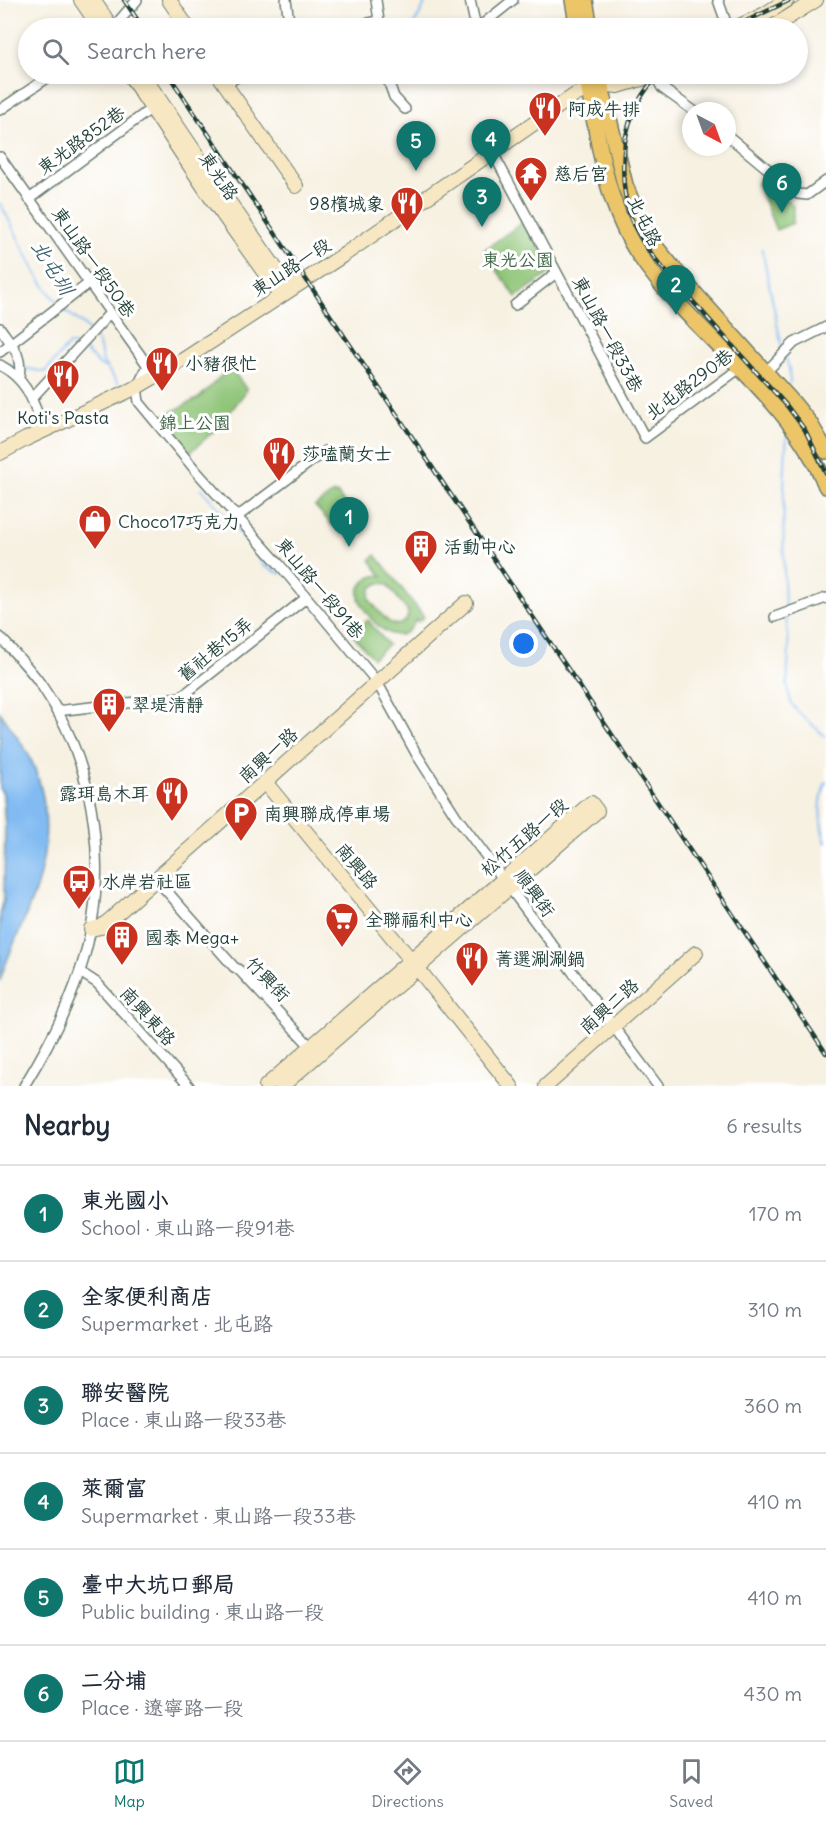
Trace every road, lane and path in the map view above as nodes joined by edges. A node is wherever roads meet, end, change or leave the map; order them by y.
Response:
1 (81, 0) edge
2 (93, 0) edge
3 (137, 0) edge
4 (169, 0) edge
5 (286, 0) edge
6 (376, 0) edge
7 (470, 0) edge
8 (513, 0) edge
9 (573, 0) edge
10 (585, 0) edge
11 (718, 0) edge
12 (787, 0) edge
13 (816, 0) edge
14 (93, 18) edge
15 (106, 18) edge
16 (122, 18) edge
17 (181, 18) edge
18 (289, 18) edge
19 (379, 18) edge
20 (474, 18) edge
21 (490, 18) edge
22 (576, 18) edge
23 (588, 18) edge
24 (724, 18) edge
25 (756, 18) edge
26 (787, 18) edge
27 (38, 84) edge
28 (136, 84) edge
29 (149, 84) edge
30 (225, 84) edge
31 (389, 84) edge
32 (587, 84) edge
33 (597, 84) edge
34 (598, 84) edge
35 (661, 84) edge
36 (682, 102) edge
37 (152, 108) junction
38 (0, 110) edge
39 (405, 110) dead end
40 (736, 142) edge
41 (492, 151) junction
42 (0, 157) edge
43 (826, 181) edge
44 (296, 186) dead end
45 (29, 199) junction
46 (556, 273) junction
47 (89, 284) junction
48 (286, 293) junction
49 (515, 305) dead end
50 (110, 313) junction
51 (826, 327) edge
52 (0, 328) edge
53 (10, 343) junction
54 (0, 352) edge
55 (753, 357) junction
56 (0, 365) edge
57 (740, 368) junction
58 (766, 372) junction
59 (19, 377) junction
60 (754, 383) junction
61 (137, 387) junction
62 (32, 398) junction
63 (44, 431) junction
64 (645, 438) joint
65 (325, 451) dead end
66 (826, 451) edge
67 (0, 453) edge
68 (826, 486) edge
69 (237, 517) junction
70 (306, 598) junction
71 (826, 598) edge
72 (466, 603) dead end
73 (778, 616) dead end
74 (0, 637) edge
75 (377, 682) junction
76 (56, 711) junction
77 (265, 782) junction
78 (156, 879) junction
79 (507, 882) junction
80 (91, 929) junction
81 (696, 952) dead end
82 (414, 964) junction
83 (80, 972) junction
84 (614, 1026) junction
85 (310, 1047) junction
86 (24, 1086) edge
87 (189, 1086) edge
88 (266, 1086) edge
89 (282, 1086) edge
90 (511, 1086) edge
91 (546, 1086) edge
92 (658, 1086) edge

1 - 14 street
2 - 15 street
3 - 16 street
4 - 17 street
5 - 18 street
6 - 19 street
7 - 20 street
8 - 21 street
9 - 22 main road
10 - 23 main road
11 - 24 street
12 - 25 street
13 - 26 street
27 - 38 street
28 - 37 street, 東光路
29 - 48 street, 東光路
30 - 44 street
31 - 39 street
32 - 41 street, 東山路一段
33 - 57 main road, 北屯路
34 - 55 main road, 北屯路
35 - 36 street
37 - 45 street, 東光路852巷
37 - 48 street, 東光路
40 - 43 street
41 - 46 street, 東山路一段33巷
41 - 48 street, 東山路一段
42 - 45 street, 東山路一段50巷
45 - 47 street, 東山路一段50巷
46 - 49 street
46 - 64 street, 東山路一段33巷
47 - 50 street, 東山路一段50巷
47 - 53 street
48 - 61 street, 東山路一段
50 - 61 street, 東山路一段50巷
50 - 62 street
51 - 58 street
52 - 53 street
53 - 54 street
53 - 59 street
55 - 57 street, 北屯路290巷
55 - 58 main road, 北屯路
56 - 59 street
57 - 60 main road, 北屯路
57 - 64 street, 北屯路290巷
58 - 60 street
58 - 66 main road, 北屯路
59 - 62 street
60 - 68 main road, 北屯路
61 - 63 street, 東山路一段
61 - 69 street, 東山路一段91巷
62 - 63 street
63 - 67 street, 東山路一段
65 - 69 street
69 - 70 street, 東山路一段91巷
70 - 75 street, 東山路一段91巷
70 - 76 street, 舊社巷15弄
71 - 73 street
72 - 75 street, 南興一路
74 - 76 street
75 - 77 street, 南興一路
75 - 79 street, 順興街
76 - 80 street
77 - 78 street, 南興一路
77 - 82 street, 南興路
78 - 80 street, 南興一路
78 - 85 street, 竹興街
79 - 79 street, 松竹五路一段
79 - 82 street, 松竹五路一段
79 - 84 street, 順興街
80 - 83 street
81 - 84 street, 南興二路
82 - 85 street, 松竹五路一段
82 - 89 street, 松竹五路一段
82 - 90 street, 南興路
83 - 86 street
83 - 87 street, 南興東路
84 - 91 street, 南興二路
84 - 92 street, 順興街
85 - 88 street, 松竹五路一段

